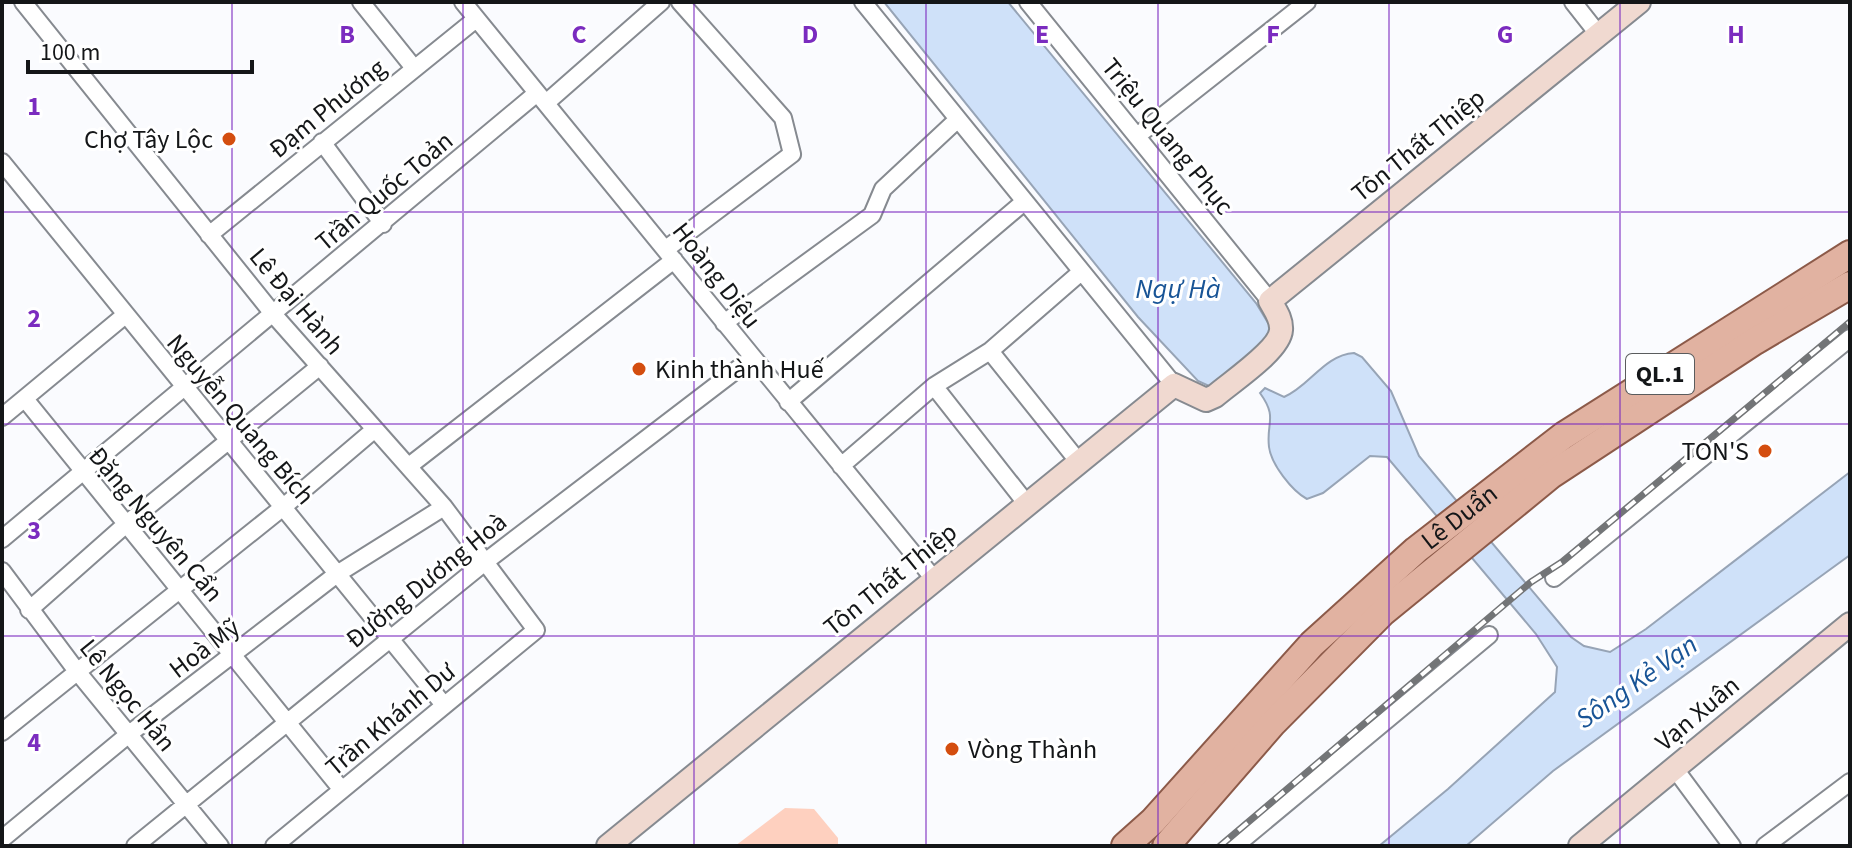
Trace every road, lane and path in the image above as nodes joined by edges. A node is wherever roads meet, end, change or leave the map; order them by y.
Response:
1 (23, 2) edge
2 (361, 2) edge
3 (661, 2) edge
4 (680, 2) edge
5 (863, 2) edge
6 (1028, 2) edge
7 (1307, 2) edge
8 (1573, 2) edge
9 (1639, 2) edge
10 (473, 9) edge
11 (1599, 35) junction
12 (414, 68) junction
13 (541, 98) junction
14 (958, 119) junction
15 (1137, 136) junction
16 (322, 142) junction
17 (2, 162) edge
18 (1024, 202) junction
19 (383, 224) junction
20 (209, 235) junction
21 (670, 254) junction
22 (1849, 257) edge
23 (1081, 272) junction
24 (1850, 285) edge
25 (1270, 301) junction
26 (274, 315) junction
27 (124, 316) junction
28 (724, 323) junction
29 (1850, 338) edge
30 (990, 351) junction
31 (752, 358) junction
32 (320, 366) junction
33 (1174, 385) junction
34 (934, 386) junction
35 (184, 388) junction
36 (25, 399) junction
37 (788, 402) junction
38 (2, 417) edge
39 (375, 429) junction
40 (227, 442) junction
41 (1078, 461) junction
42 (409, 466) junction
43 (841, 466) junction
44 (82, 473) junction
45 (1026, 503) junction
46 (444, 507) junction
47 (282, 508) junction
48 (124, 526) junction
49 (2, 539) edge
50 (485, 562) junction
51 (2, 571) edge
52 (337, 574) junction
53 (1554, 578) dead end
54 (934, 579) junction
55 (179, 589) junction
56 (29, 610) junction
57 (1850, 624) edge
58 (536, 630) joint
59 (1489, 635) dead end
60 (390, 640) junction
61 (235, 656) junction
62 (76, 670) junction
63 (444, 705) junction
64 (290, 722) junction
65 (2, 732) edge
66 (129, 734) junction
67 (1675, 769) junction
68 (1850, 782) edge
69 (342, 790) junction
70 (186, 805) junction
71 (2, 839) edge
72 (135, 846) edge
73 (220, 846) edge
74 (274, 846) edge
75 (608, 846) edge
76 (1125, 846) edge
77 (1166, 846) edge
78 (1235, 846) edge
79 (1580, 846) edge
80 (1732, 846) edge
81 (1765, 846) edge

1 - 20 street, Lê Đại Hành
2 - 12 street
3 - 13 street, Trần Quốc Toản
4 - 21 street
5 - 14 street
6 - 15 street, Triệu Quang Phục
7 - 15 street
8 - 11 street
9 - 11 street, Tôn Thất Thiệp
10 - 12 street, Đạm Phương
10 - 13 street, Hoàng Diệu
11 - 25 street, Tôn Thất Thiệp
12 - 16 street, Đạm Phương
13 - 19 street, Trần Quốc Toản
13 - 21 street, Hoàng Diệu
14 - 18 street
14 - 28 street
15 - 25 street, Triệu Quang Phục
16 - 19 street
16 - 20 street, Đạm Phương
17 - 27 street, Nguyễn Quang Bích
18 - 23 street
18 - 37 street
19 - 26 street, Trần Quốc Toản
20 - 26 street, Lê Đại Hành
21 - 28 street, Hoàng Diệu
21 - 42 street
22 - 76 main road, Lê Duẩn / QL.1
23 - 30 street
23 - 33 street
24 - 77 main road, Lê Duẩn / QL.1
25 - 33 street
26 - 32 street, Lê Đại Hành
26 - 35 street, Trần Quốc Toản
27 - 35 street, Nguyễn Quang Bích
27 - 36 street
28 - 31 street, Hoàng Diệu
29 - 53 street
30 - 34 street
30 - 41 street
31 - 37 street, Hoàng Diệu
31 - 50 street, Đường Dương Hoà
32 - 39 street, Lê Đại Hành
32 - 40 street
33 - 41 street, Tôn Thất Thiệp
34 - 43 street
34 - 45 street
35 - 40 street, Nguyễn Quang Bích
35 - 44 street, Trần Quốc Toản
36 - 38 street
36 - 44 street, Đặng Nguyên Cẩn
37 - 43 street, Hoàng Diệu
39 - 42 street, Lê Đại Hành
39 - 47 street
40 - 47 street, Nguyễn Quang Bích
40 - 48 street
41 - 45 street, Tôn Thất Thiệp
42 - 46 street, Lê Đại Hành
43 - 54 street, Hoàng Diệu
44 - 48 street, Đặng Nguyên Cẩn
44 - 49 street, Trần Quốc Toản
45 - 54 street, Tôn Thất Thiệp
46 - 50 street, Lê Đại Hành
46 - 52 street, Hoà Mỹ
47 - 52 street, Nguyễn Quang Bích
47 - 55 street
48 - 55 street, Đặng Nguyên Cẩn
48 - 56 street
50 - 58 street, Lê Đại Hành
50 - 60 street, Đường Dương Hoà
51 - 56 street, Lê Ngọc Hân
52 - 60 street, Nguyễn Quang Bích
52 - 61 street, Hoà Mỹ
54 - 75 street, Tôn Thất Thiệp
55 - 61 street, Đặng Nguyên Cẩn
55 - 62 street
56 - 62 street, Lê Ngọc Hân
57 - 67 street, Vạn Xuân
58 - 63 street, Trần Khánh Dư
59 - 78 street
60 - 63 street, Nguyễn Quang Bích
60 - 64 street, Đường Dương Hoà
61 - 64 street, Đặng Nguyên Cẩn
61 - 66 street, Hoà Mỹ
62 - 65 street
62 - 66 street, Lê Ngọc Hân
63 - 69 street, Trần Khánh Dư
64 - 69 street, Đặng Nguyên Cẩn
64 - 70 street, Đường Dương Hoà
66 - 70 street, Lê Ngọc Hân
66 - 71 street, Hoà Mỹ
67 - 79 street, Vạn Xuân
67 - 80 street
68 - 81 street
69 - 74 street, Trần Khánh Dư
70 - 72 street, Đường Dương Hoà
70 - 73 street, Lê Ngọc Hân

